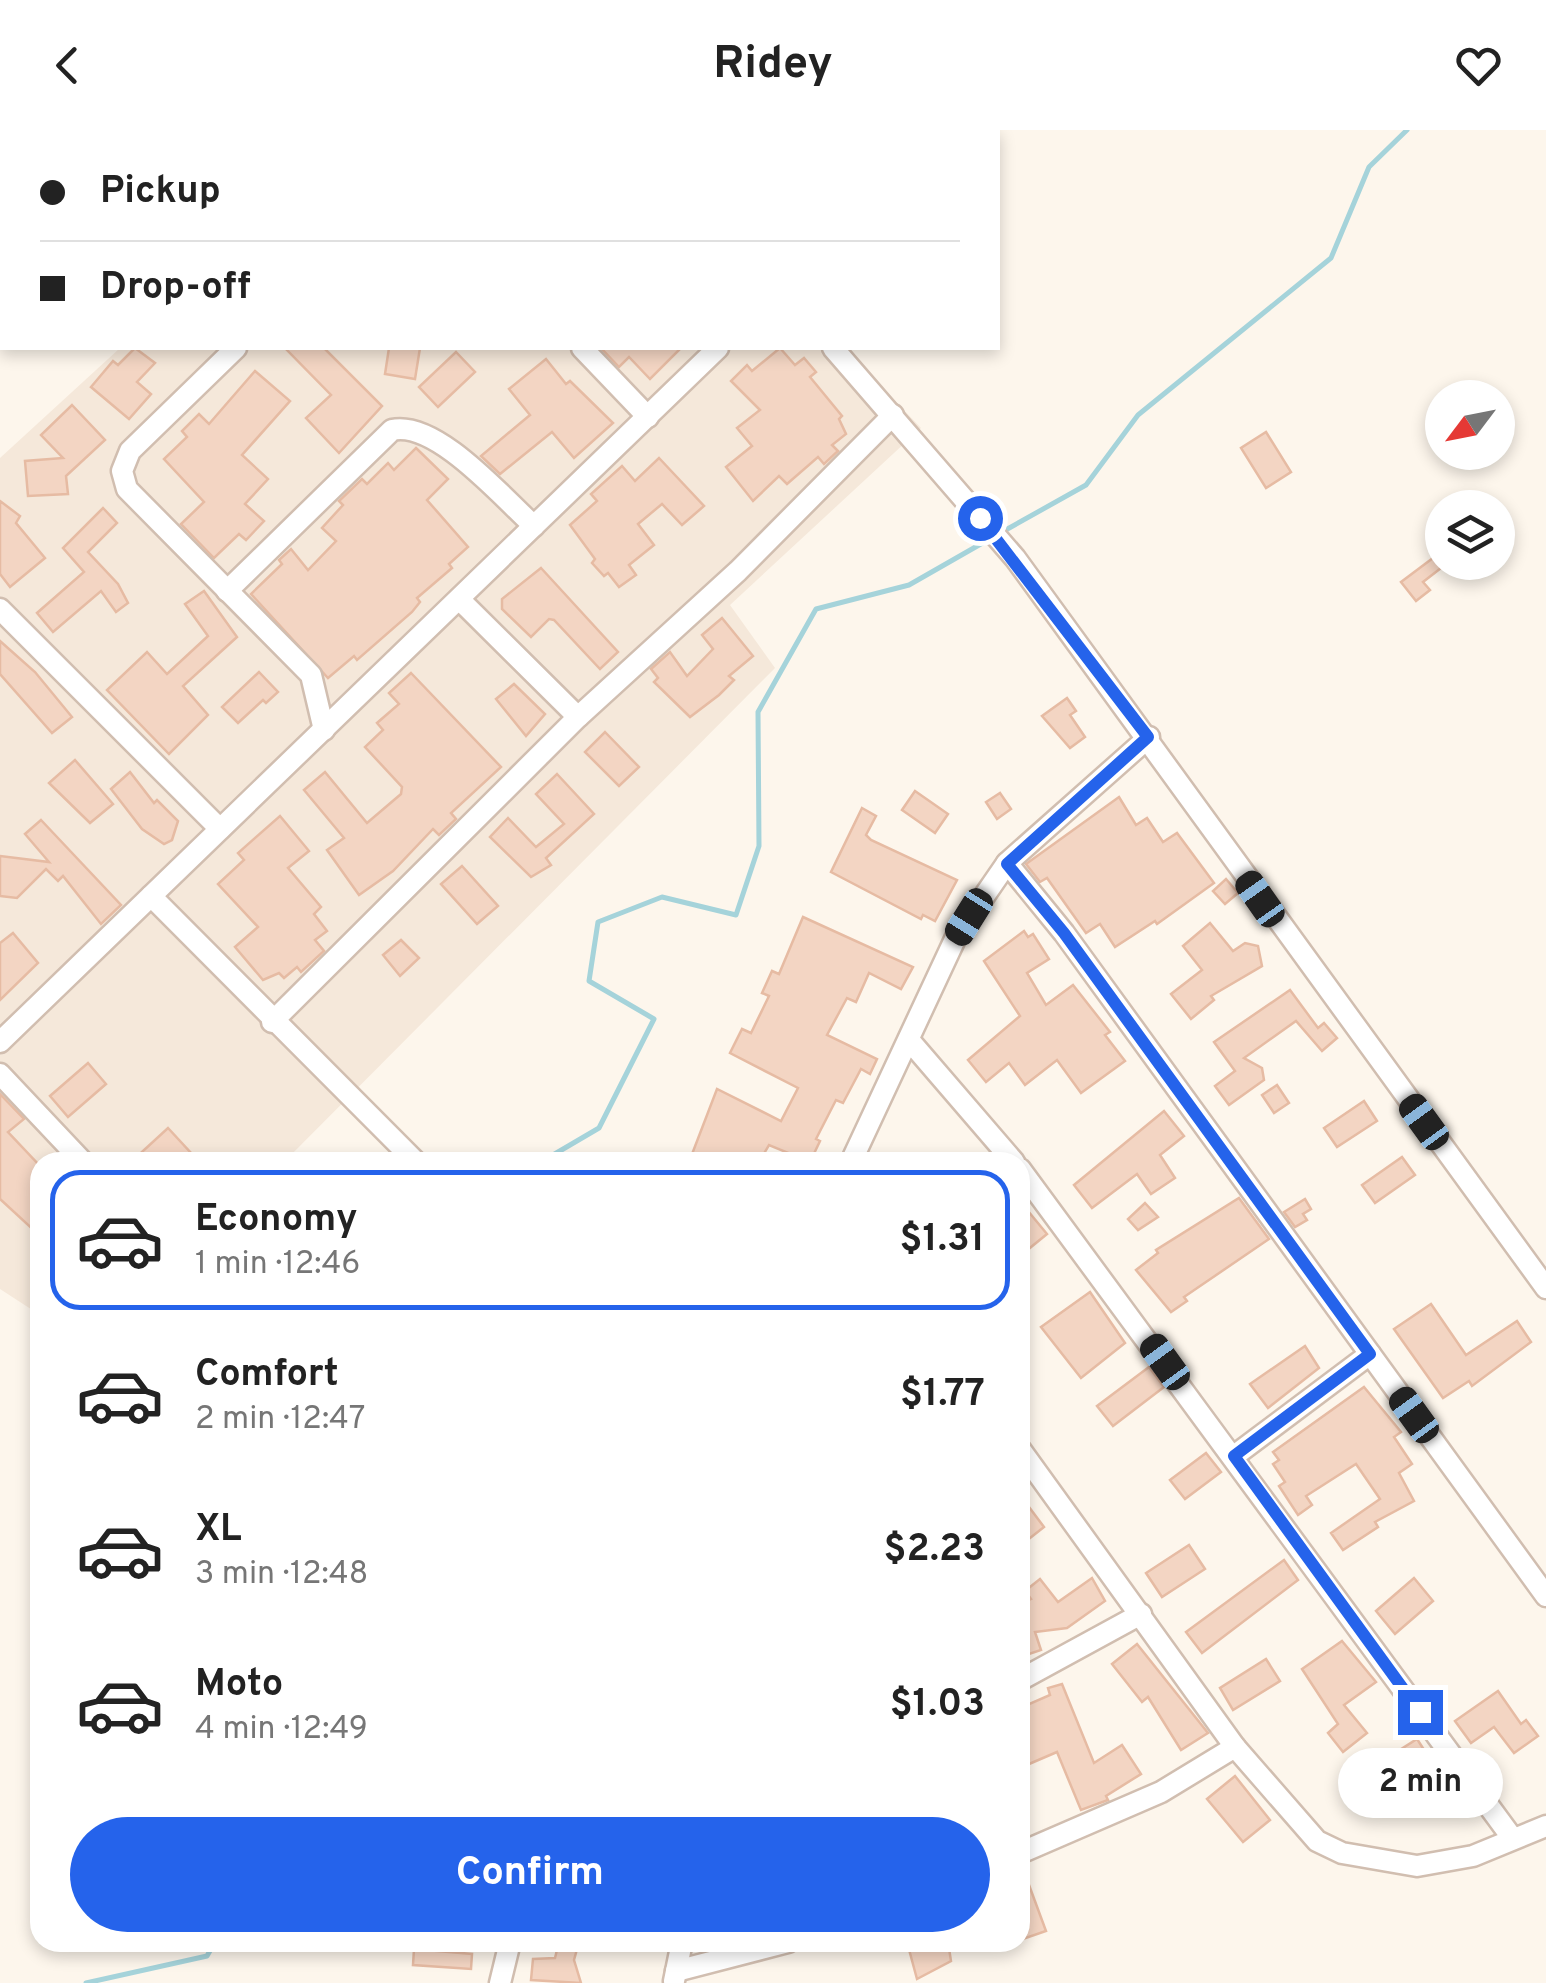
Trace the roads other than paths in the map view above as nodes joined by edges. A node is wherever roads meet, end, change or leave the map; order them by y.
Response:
1 (234, 350) edge
2 (584, 350) edge
3 (716, 350) edge
4 (835, 350) edge
5 (893, 415) junction
6 (648, 417) junction
7 (534, 526) junction
8 (228, 591) junction
9 (459, 599) junction
10 (0, 610) edge
11 (578, 717) junction
12 (324, 730) junction
13 (1148, 737) junction
14 (220, 829) junction
15 (1007, 864) junction
16 (150, 896) junction
17 (272, 1022) junction
18 (4, 1030) edge
19 (909, 1040) junction
20 (0, 1074) edge
21 (74, 1152) edge
22 (406, 1152) edge
23 (857, 1152) edge
24 (1005, 1152) edge
25 (1030, 1182) edge
26 (1546, 1288) edge
27 (1370, 1354) junction
28 (1234, 1456) junction
29 (1030, 1464) edge
30 (1546, 1596) edge
31 (1140, 1614) junction
32 (1030, 1674) edge
33 (1235, 1747) junction
34 (1546, 1826) edge
35 (1513, 1839) junction
36 (1030, 1849) edge
37 (508, 1952) edge
38 (680, 1952) edge
39 (755, 1952) edge
40 (674, 1977) edge
41 (500, 1983) edge

1 - 8 street
2 - 6 street
3 - 6 street
4 - 5 street
5 - 11 street
5 - 13 street
6 - 7 street
7 - 8 street
7 - 9 street
8 - 12 street
9 - 11 street
9 - 12 street
10 - 14 street
11 - 17 street
12 - 14 street
13 - 15 street
13 - 26 street
14 - 16 street
15 - 19 street
15 - 27 street
16 - 17 street
16 - 18 street
17 - 22 street
19 - 23 street
19 - 24 street
20 - 21 street
25 - 28 street
27 - 28 street
27 - 30 street
28 - 35 street
29 - 31 street
31 - 32 street
31 - 33 street
33 - 35 street
33 - 36 street
34 - 35 street
37 - 41 street
38 - 40 street
39 - 40 street

